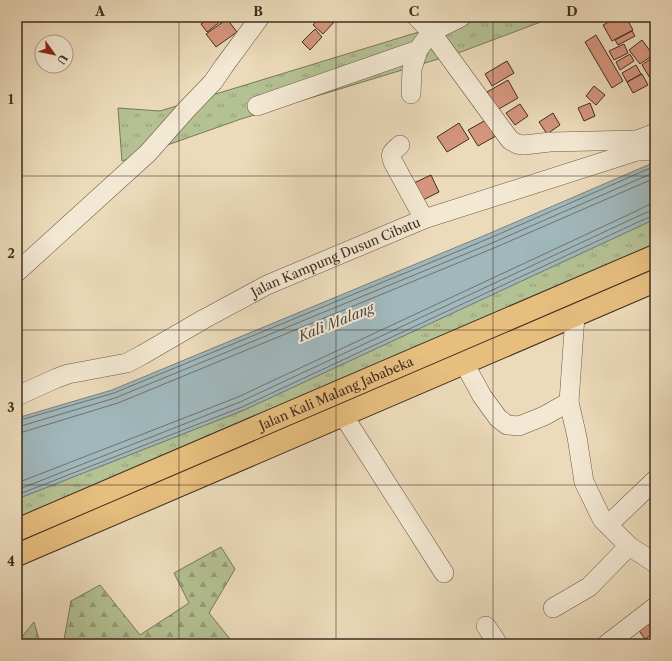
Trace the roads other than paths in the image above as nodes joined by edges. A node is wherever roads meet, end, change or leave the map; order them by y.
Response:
1 (260, 17) edge
2 (417, 17) edge
3 (461, 17) edge
4 (431, 32) junction
5 (418, 50) junction
6 (411, 94) dead end
7 (257, 106) dead end
8 (655, 133) edge
9 (400, 144) dead end
10 (643, 147) edge
11 (424, 219) junction
12 (655, 256) edge
13 (17, 272) edge
14 (655, 281) edge
15 (575, 316) junction
16 (424, 355) junction
17 (464, 363) junction
18 (434, 376) junction
19 (17, 396) edge
20 (569, 402) junction
21 (343, 415) junction
22 (655, 480) edge
23 (608, 525) junction
24 (17, 530) edge
25 (629, 546) junction
26 (17, 555) edge
27 (655, 563) edge
28 (444, 573) dead end
29 (655, 607) edge
30 (553, 608) dead end
31 (486, 626) dead end
32 (498, 644) edge
33 (607, 644) edge

1 - 13 street
2 - 4 street
3 - 4 street
4 - 5 street
4 - 10 street
5 - 6 street
5 - 7 street
8 - 10 street, Jalan Kampung Dusun Cibatu
9 - 11 street
10 - 11 street, Jalan Kampung Dusun Cibatu
11 - 19 street, Jalan Kampung Dusun Cibatu
12 - 16 main road, Jalan Kali Malang Jababeka
14 - 15 main road, Jalan Kali Malang Jababeka
15 - 17 main road, Jalan Kali Malang Jababeka
15 - 20 street
16 - 18 main road
16 - 24 main road, Jalan Kali Malang Jababeka
17 - 18 main road, Jalan Kali Malang Jababeka
17 - 20 street
18 - 21 main road, Jalan Kali Malang Jababeka
20 - 23 street
21 - 26 main road, Jalan Kali Malang Jababeka
21 - 28 street
22 - 23 street
23 - 25 street
25 - 27 street
25 - 30 street
29 - 33 street
31 - 32 street

